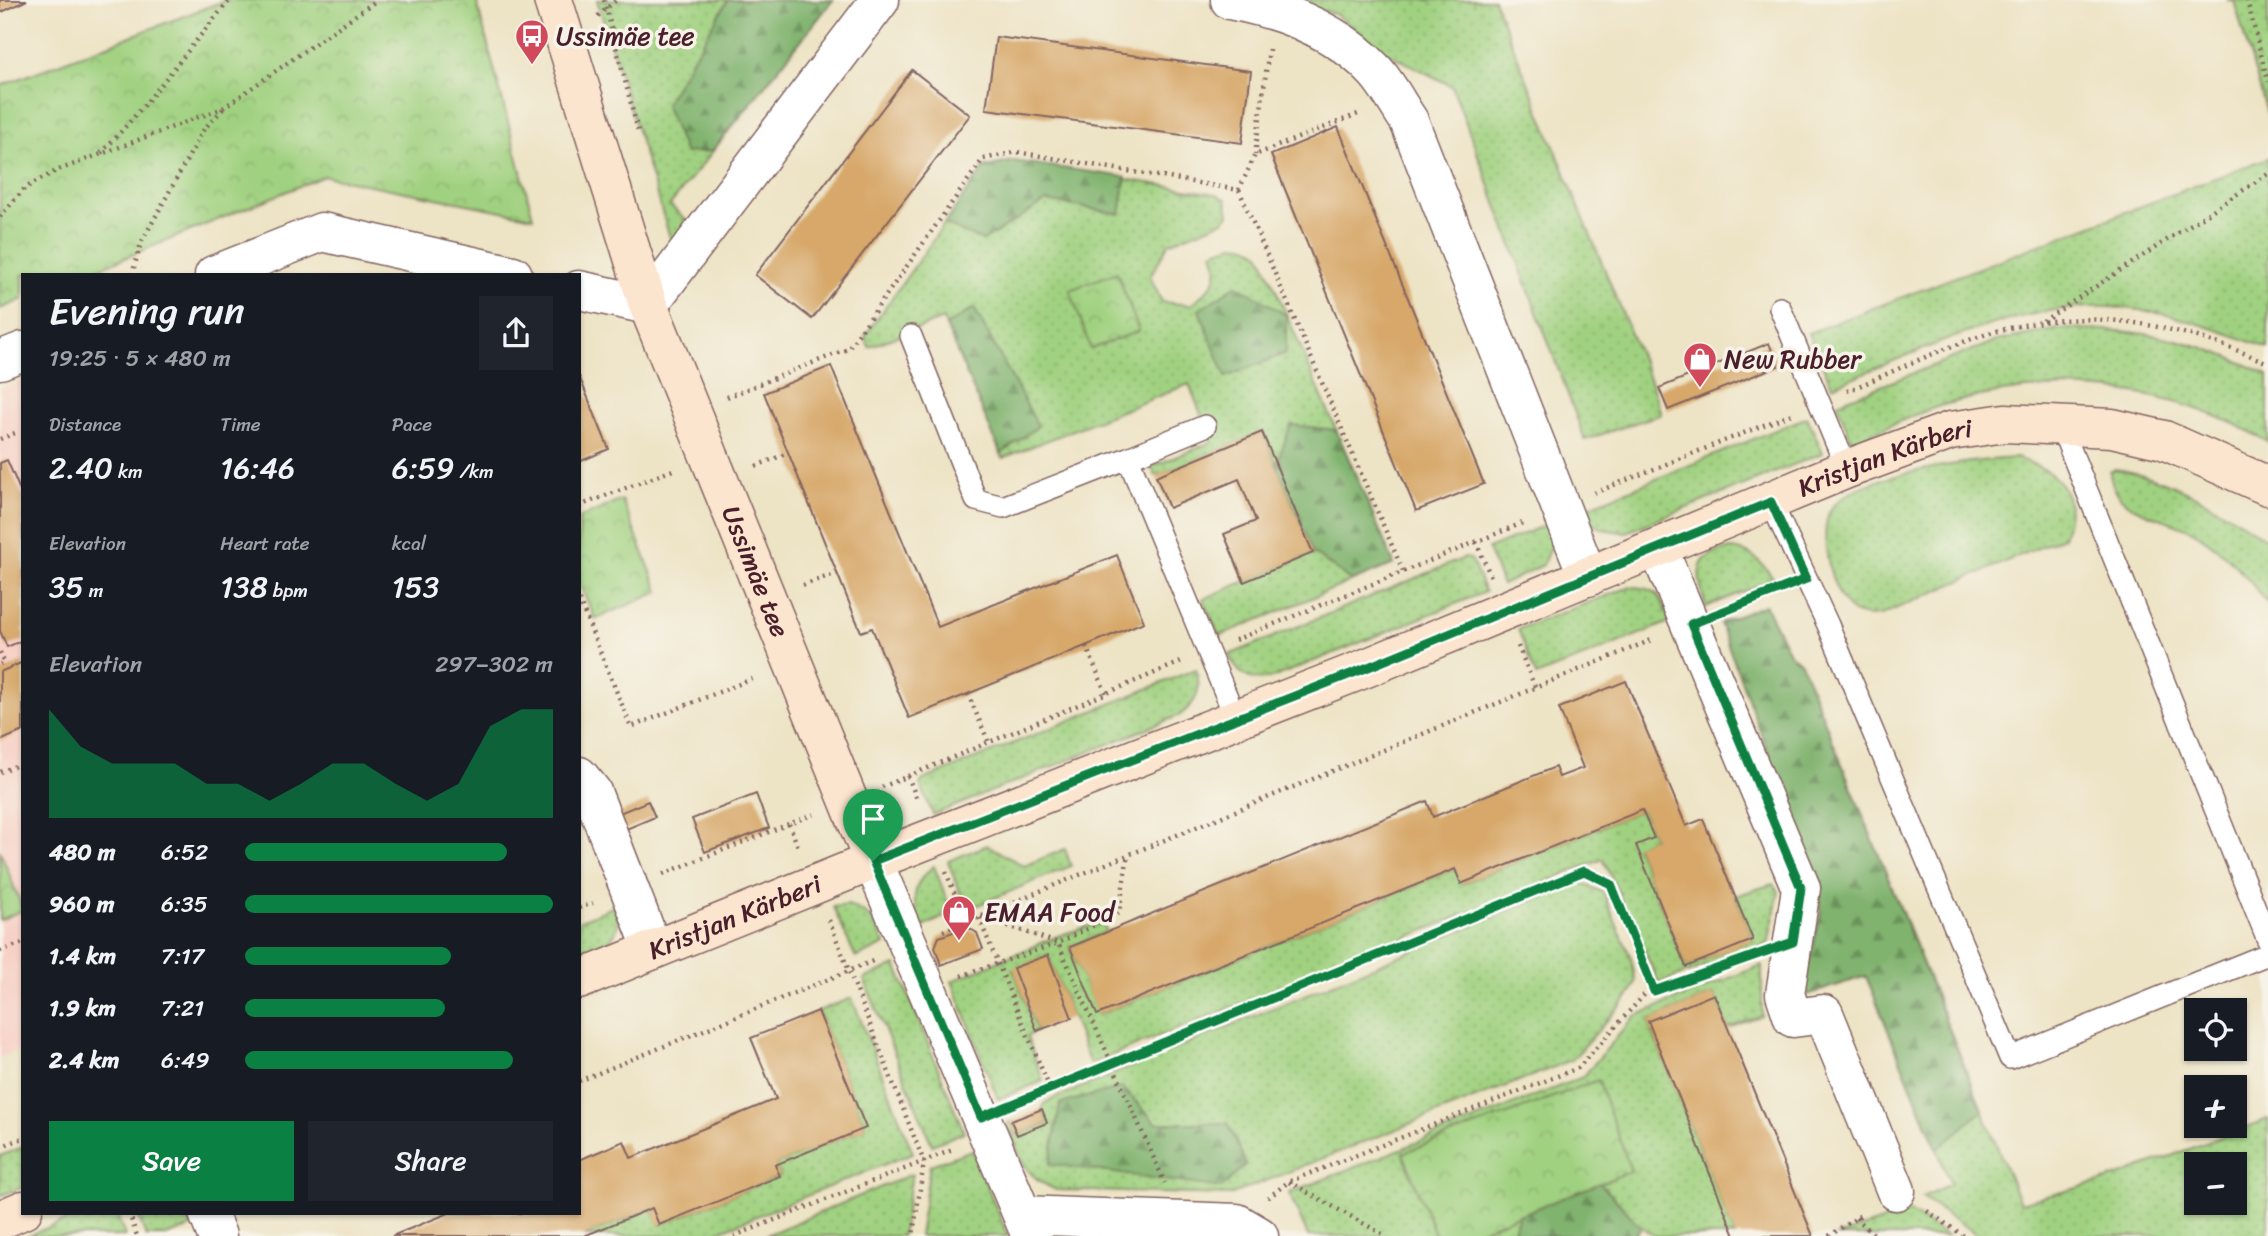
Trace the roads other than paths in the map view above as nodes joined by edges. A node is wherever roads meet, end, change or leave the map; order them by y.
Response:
1 (553, 0) edge
2 (880, 0) edge
3 (1230, 0) edge
4 (219, 273) edge
5 (504, 273) edge
6 (581, 290) edge
7 (648, 305) junction
8 (1780, 308) dead end
9 (911, 336) dead end
10 (21, 352) edge
11 (0, 360) edge
12 (2060, 424) junction
13 (1205, 426) dead end
14 (1128, 458) junction
15 (1847, 468) junction
16 (2268, 486) edge
17 (1771, 502) junction
18 (1658, 548) junction
19 (1588, 577) junction
20 (1236, 719) junction
21 (581, 778) edge
22 (873, 861) junction
23 (2268, 940) edge
24 (653, 950) junction
25 (2268, 954) edge
26 (581, 979) edge
27 (1896, 1191) dead end
28 (21, 1211) edge
29 (209, 1215) edge
30 (0, 1220) edge
31 (1027, 1225) edge
32 (1248, 1230) edge
33 (217, 1236) edge

1 - 7 street, Ussimäe tee
2 - 7 street
3 - 19 street
4 - 5 street
6 - 7 street
7 - 22 street, Ussimäe tee
8 - 15 lane
9 - 14 lane
10 - 11 street
12 - 15 street, Kristjan Kärberi
12 - 16 street, Kristjan Kärberi
12 - 23 lane
13 - 14 lane
14 - 20 lane
15 - 17 street, Kristjan Kärberi
17 - 18 street, Kristjan Kärberi
17 - 25 lane
18 - 19 street, Kristjan Kärberi
18 - 27 street
19 - 20 street, Kristjan Kärberi
20 - 22 street, Kristjan Kärberi
21 - 24 street
22 - 24 street, Kristjan Kärberi
22 - 31 street
24 - 26 street, Kristjan Kärberi
28 - 30 street
29 - 33 street
31 - 32 street

